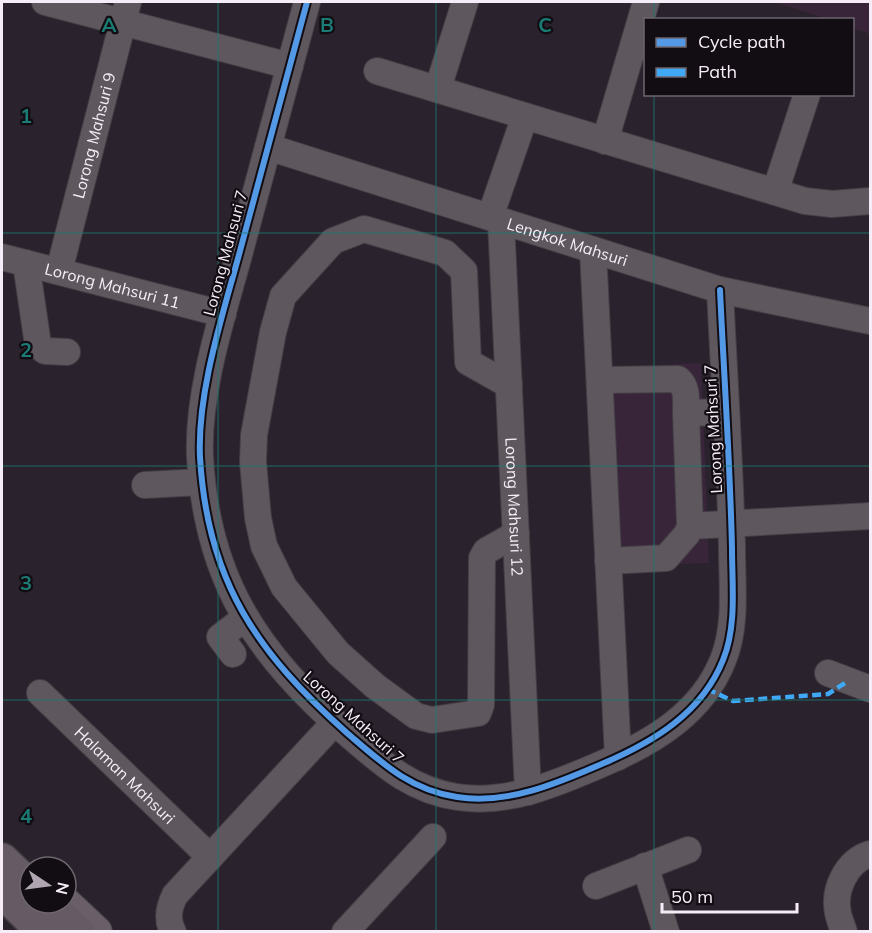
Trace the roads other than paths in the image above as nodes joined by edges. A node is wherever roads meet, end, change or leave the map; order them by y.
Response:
1 (45, 2) edge
2 (307, 2) edge
3 (465, 2) edge
4 (646, 2) edge
5 (125, 12) edge
6 (290, 66) junction
7 (377, 71) dead end
8 (438, 88) junction
9 (806, 96) edge
10 (525, 116) junction
11 (605, 141) junction
12 (268, 147) junction
13 (775, 192) junction
14 (870, 201) edge
15 (495, 219) junction
16 (593, 250) junction
17 (2, 256) edge
18 (26, 263) junction
19 (59, 272) junction
20 (720, 290) junction
21 (223, 314) junction
22 (870, 321) edge
23 (67, 352) dead end
24 (600, 380) junction
25 (508, 385) junction
26 (726, 412) junction
27 (686, 413) junction
28 (202, 482) junction
29 (145, 485) dead end
30 (870, 516) edge
31 (731, 525) junction
32 (690, 526) junction
33 (516, 534) junction
34 (608, 561) junction
35 (245, 618) junction
36 (234, 654) dead end
37 (828, 673) dead end
38 (870, 689) edge
39 (40, 693) dead end
40 (335, 722) junction
41 (618, 757) junction
42 (528, 792) junction
43 (433, 837) dead end
44 (2, 845) edge
45 (688, 850) dead end
46 (870, 854) edge
47 (210, 857) junction
48 (2, 860) edge
49 (18, 860) edge
50 (645, 866) junction
51 (18, 875) edge
52 (596, 885) dead end
53 (2, 891) edge
54 (2, 910) edge
55 (59, 915) edge
56 (78, 915) edge
57 (24, 932) edge
58 (44, 932) edge
59 (77, 932) edge
60 (96, 932) edge
61 (172, 932) edge
62 (345, 932) edge
63 (666, 932) edge
64 (844, 932) edge

1 - 5 street
2 - 6 street, Lorong Mahsuri 7
3 - 8 street
4 - 11 street
5 - 6 street
5 - 19 street, Lorong Mahsuri 9
6 - 12 street, Lorong Mahsuri 7
7 - 8 street
8 - 10 street
9 - 13 street
10 - 11 street
10 - 15 street
11 - 13 street
12 - 15 street, Lengkok Mahsuri
12 - 21 street, Lorong Mahsuri 7
13 - 14 street
15 - 16 street, Lengkok Mahsuri
15 - 25 street, Lorong Mahsuri 12
16 - 20 street, Lengkok Mahsuri
16 - 24 street
17 - 18 street, Lorong Mahsuri 11
18 - 19 street, Lorong Mahsuri 11
18 - 23 street
19 - 21 street, Lorong Mahsuri 11
20 - 22 street, Lengkok Mahsuri
20 - 26 street, Lorong Mahsuri 7
21 - 28 street, Lorong Mahsuri 7
24 - 27 street
24 - 34 street
25 - 33 street, Lorong Mahsuri 12
25 - 33 street
26 - 27 street
26 - 31 street, Lorong Mahsuri 7
27 - 32 street
28 - 29 street
28 - 35 street, Lorong Mahsuri 7
30 - 31 street
31 - 32 street
31 - 41 street, Lorong Mahsuri 7
32 - 34 street
33 - 42 street, Lorong Mahsuri 12
34 - 41 street
35 - 36 street
35 - 40 street, Lorong Mahsuri 7
37 - 38 street
39 - 47 street, Halaman Mahsuri
40 - 42 street, Lorong Mahsuri 7
40 - 47 street
41 - 42 street, Lorong Mahsuri 7
43 - 62 street
44 - 49 main road
45 - 50 street
46 - 64 street
47 - 61 street
48 - 51 highway
50 - 52 street
50 - 63 street
53 - 58 highway
54 - 57 main road
55 - 59 highway
56 - 60 main road

